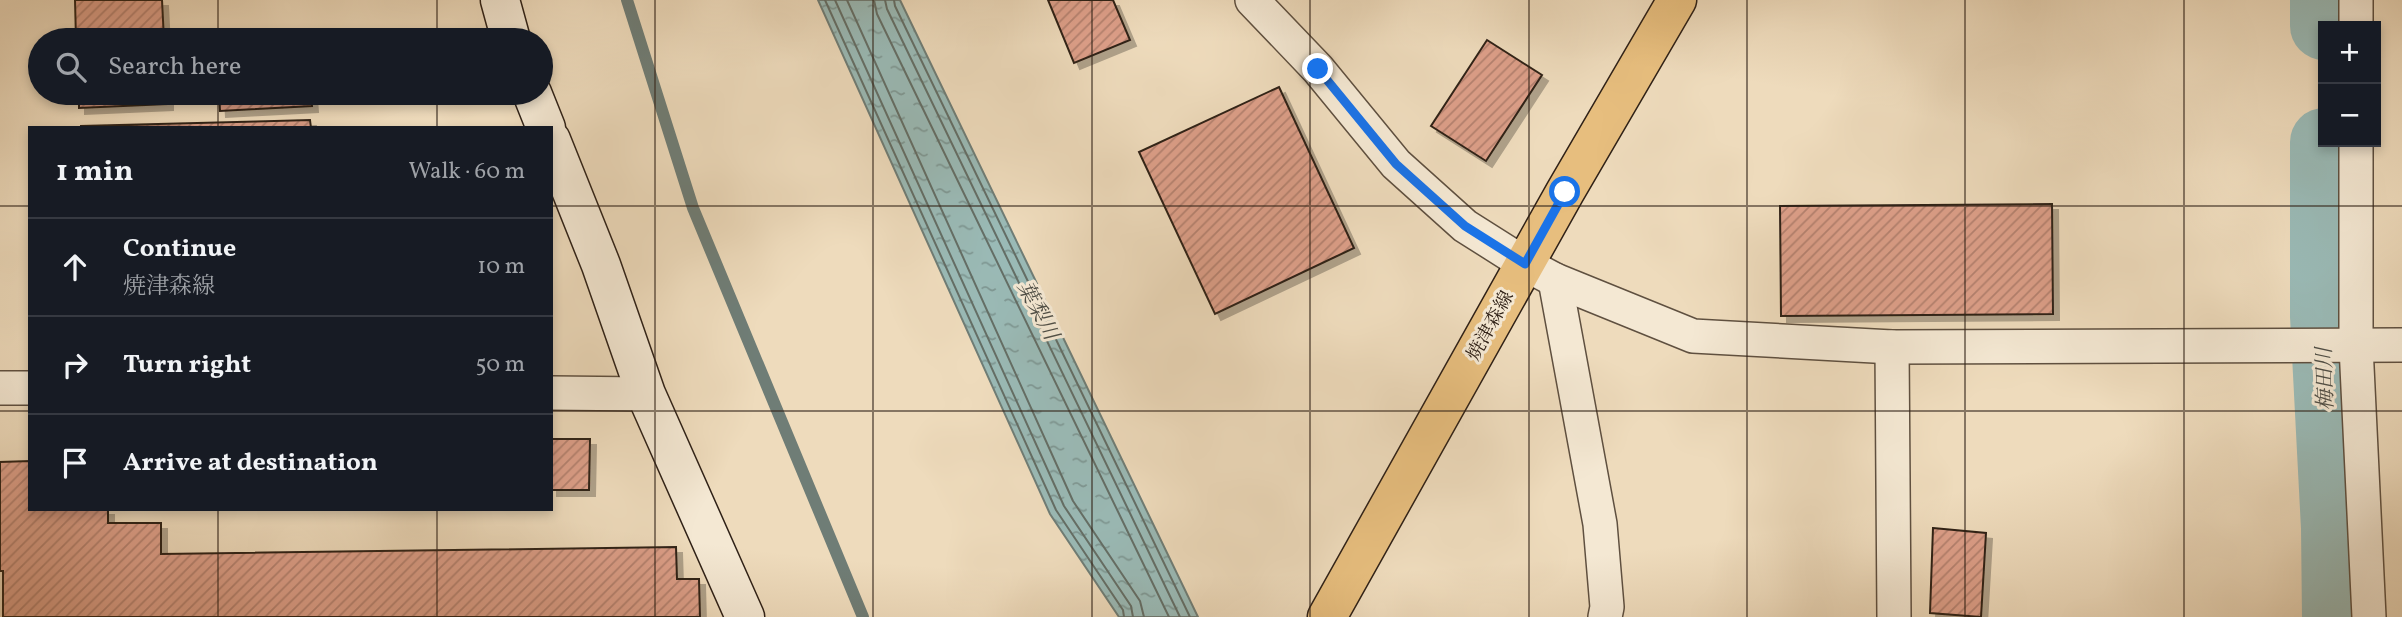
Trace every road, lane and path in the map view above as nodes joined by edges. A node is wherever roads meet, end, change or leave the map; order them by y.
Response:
1 (500, 0) edge
2 (1252, 0) edge
3 (1677, 0) edge
4 (2356, 0) edge
5 (2356, 21) edge
6 (508, 28) edge
7 (537, 105) edge
8 (545, 126) edge
9 (553, 145) edge
10 (2356, 147) edge
11 (1540, 272) junction
12 (2402, 345) edge
13 (2356, 346) junction
14 (1892, 347) junction
15 (0, 388) edge
16 (28, 388) edge
17 (553, 393) edge
18 (646, 394) junction
19 (1329, 613) edge
20 (745, 617) edge
21 (1605, 617) edge
22 (1894, 617) edge
23 (2369, 617) edge

1 - 6 street
2 - 11 street
3 - 11 main road, 焼津森線
4 - 5 street
7 - 8 street
9 - 18 street
10 - 13 street
11 - 14 street
11 - 19 main road, 焼津森線
11 - 21 street
12 - 13 street
13 - 14 street
13 - 23 street
14 - 22 street
15 - 16 street
17 - 18 street
18 - 20 street

